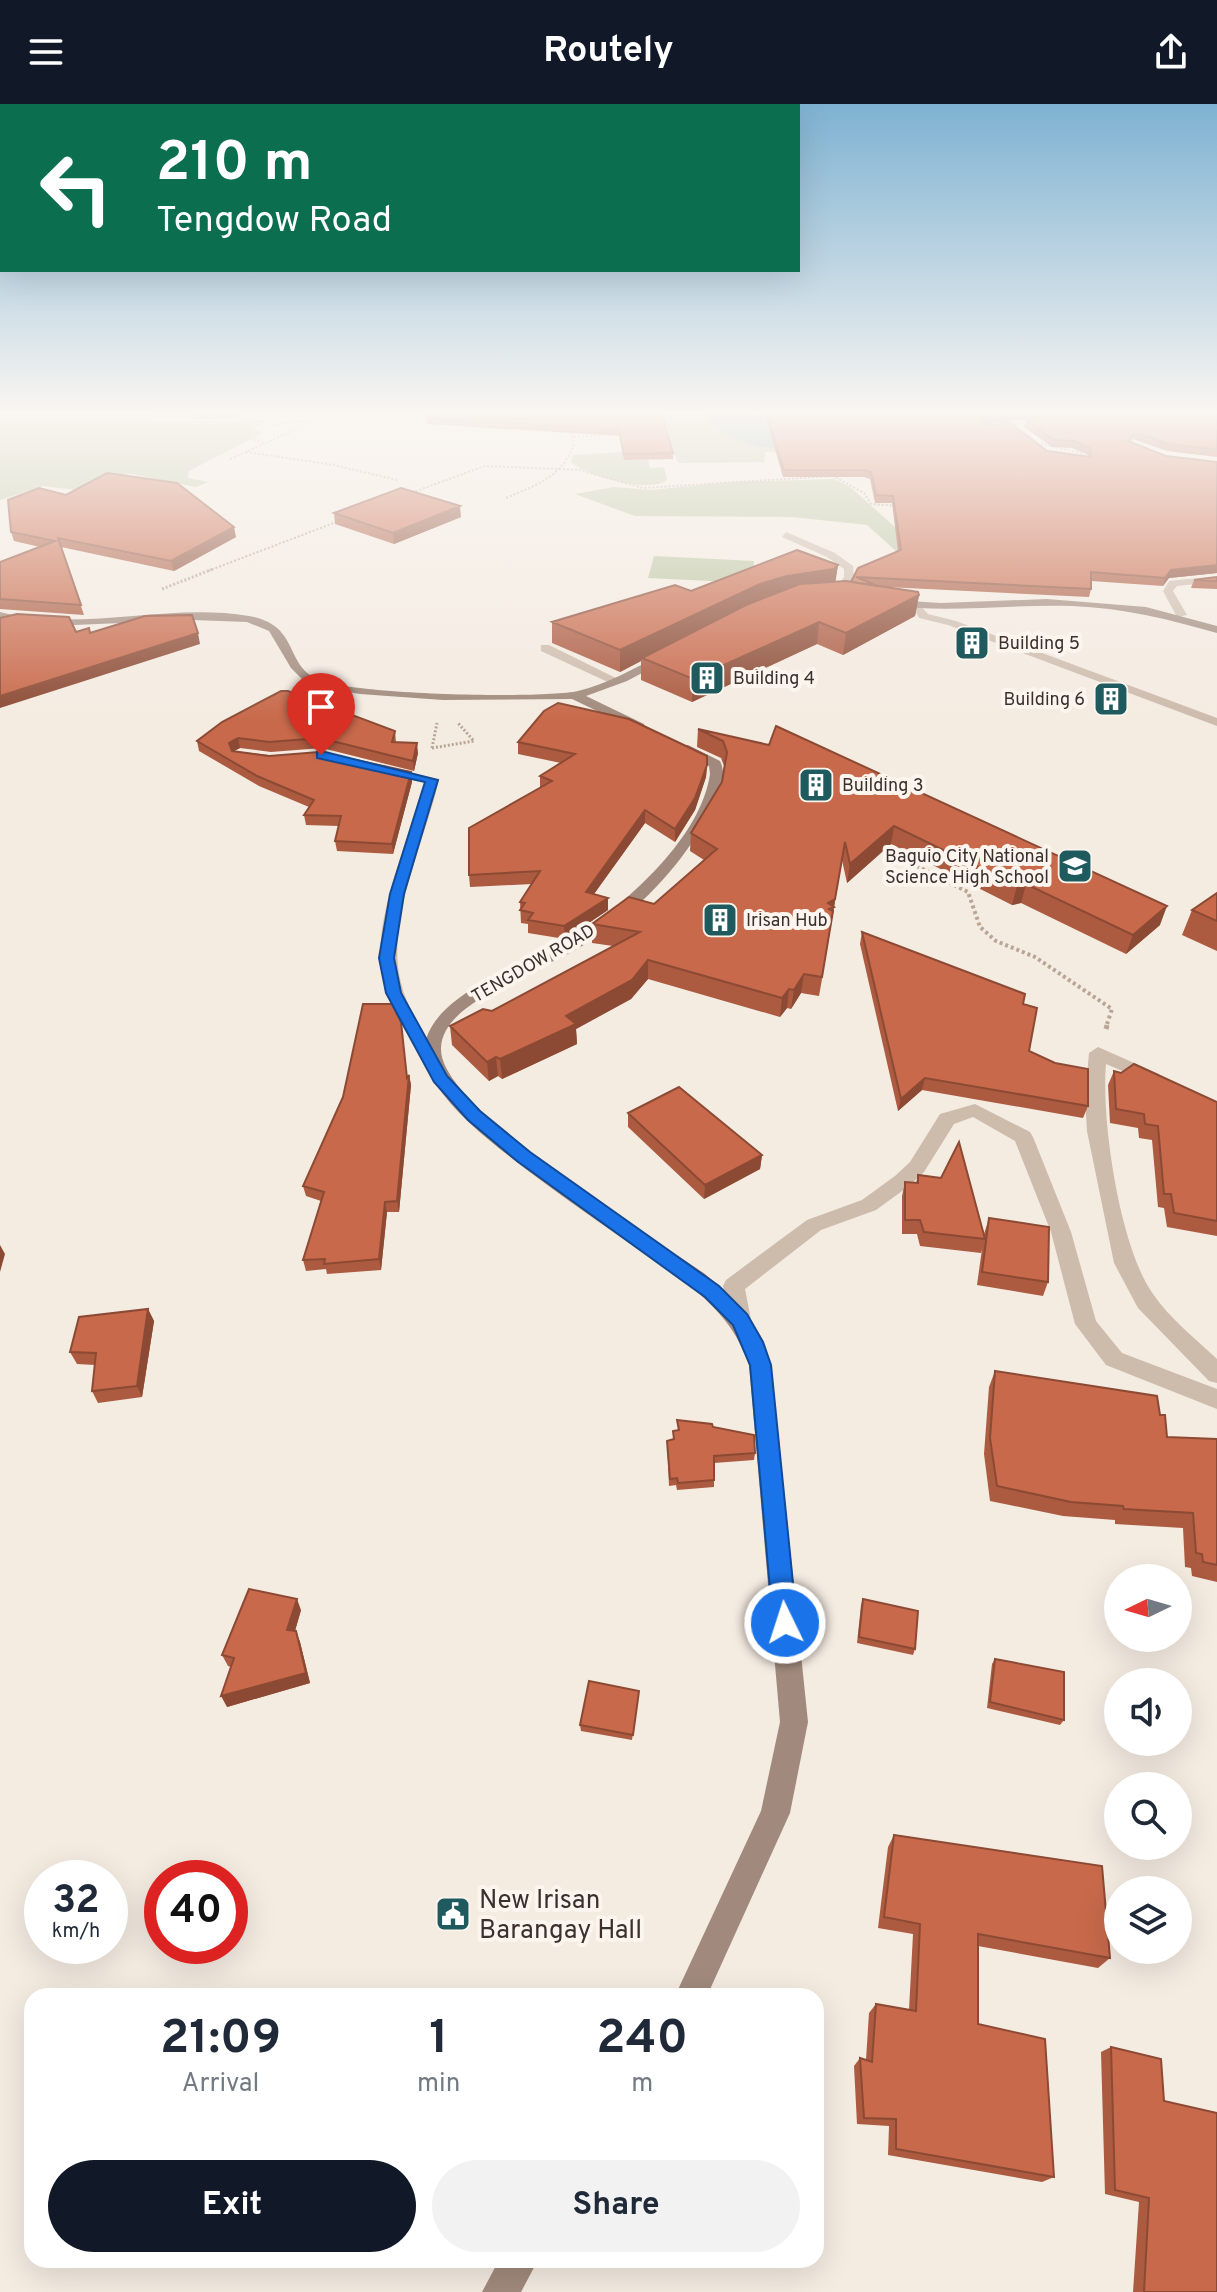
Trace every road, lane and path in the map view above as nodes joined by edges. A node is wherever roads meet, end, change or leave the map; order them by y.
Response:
1 (339, 521) edge
2 (786, 535) dead end
3 (1217, 579) edge
4 (151, 594) dead end
5 (821, 596) edge
6 (837, 596) junction
7 (855, 598) edge
8 (880, 601) edge
9 (919, 607) junction
10 (0, 615) edge
11 (1181, 615) junction
12 (14, 620) junction
13 (0, 624) edge
14 (1217, 630) edge
15 (545, 648) dead end
16 (686, 648) edge
17 (616, 681) junction
18 (575, 696) junction
19 (455, 719) dead end
20 (1217, 722) edge
21 (437, 723) dead end
22 (432, 748) junction
23 (431, 761) dead end
24 (362, 764) edge
25 (867, 841) edge
26 (1098, 1053) junction
27 (434, 1064) junction
28 (1169, 1085) edge
29 (740, 1320) junction
30 (1217, 1374) edge
31 (1217, 1399) edge
32 (695, 1988) edge
33 (515, 2268) edge
34 (500, 2292) edge

1 - 4 path
2 - 6 street
3 - 11 street
5 - 6 street
6 - 7 street
8 - 9 street
9 - 11 street
9 - 20 street
10 - 12 street
11 - 14 street
12 - 13 street
12 - 18 street
15 - 17 street
16 - 17 street
17 - 18 street
18 - 27 street, TENGDOW ROAD
19 - 22 path
21 - 22 path
22 - 23 path
24 - 27 street
25 - 26 path
26 - 28 street
26 - 30 street
27 - 29 street
29 - 31 street
29 - 32 street
33 - 34 street

